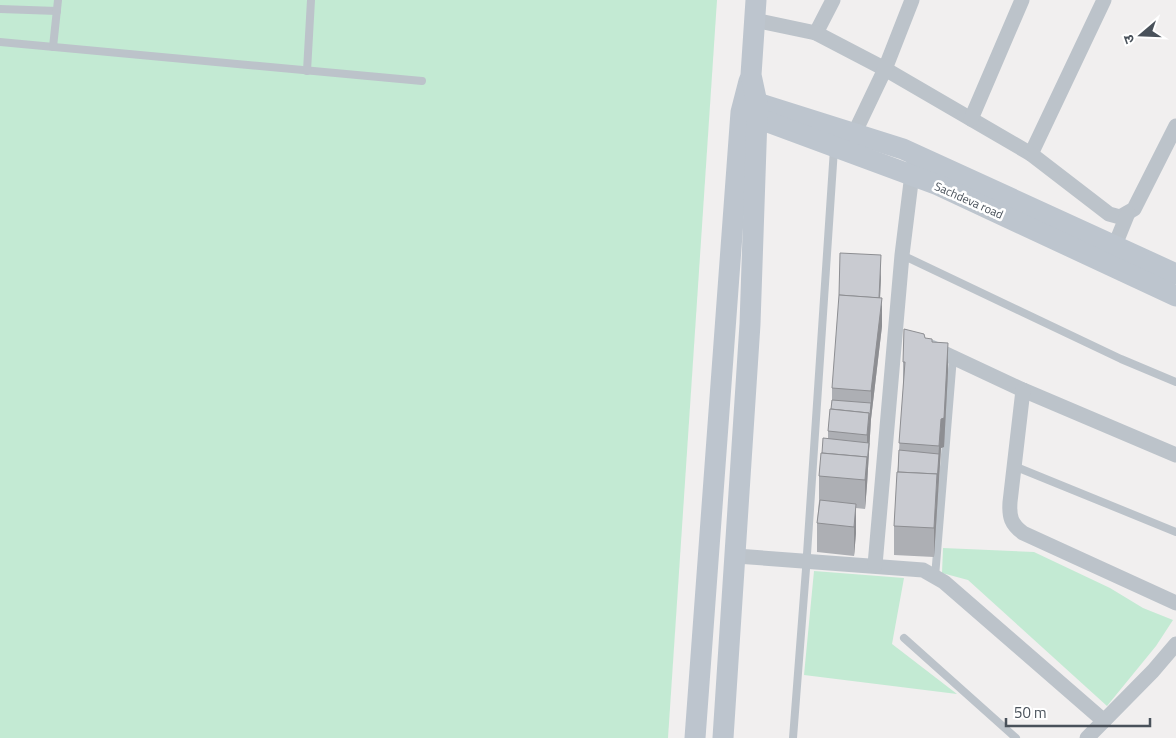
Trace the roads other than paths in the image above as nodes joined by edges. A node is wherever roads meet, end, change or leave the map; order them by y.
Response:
1 (58, 0) edge
2 (311, 0) edge
3 (833, 0) edge
4 (912, 0) edge
5 (1022, 0) edge
6 (1104, 0) edge
7 (0, 9) edge
8 (57, 10) junction
9 (755, 10) edge
10 (816, 33) junction
11 (0, 42) edge
12 (53, 47) junction
13 (885, 68) junction
14 (307, 71) junction
15 (422, 81) dead end
16 (749, 108) junction
17 (971, 119) junction
18 (1176, 126) edge
19 (854, 134) junction
20 (835, 146) junction
21 (1031, 154) junction
22 (913, 165) junction
23 (1128, 213) junction
24 (1114, 246) junction
25 (902, 255) junction
26 (1176, 274) edge
27 (1176, 296) edge
28 (896, 330) junction
29 (953, 357) junction
30 (1176, 382) edge
31 (1023, 390) junction
32 (1176, 455) edge
33 (1014, 466) junction
34 (1176, 532) edge
35 (736, 556) junction
36 (807, 560) junction
37 (876, 565) junction
38 (935, 577) junction
39 (1176, 604) edge
40 (904, 638) dead end
41 (1176, 644) edge
42 (1104, 721) junction
43 (695, 738) edge
44 (723, 738) edge
45 (792, 738) edge
46 (1016, 738) edge
47 (1087, 738) edge

1 - 8 lane
2 - 14 lane
3 - 10 street
4 - 13 street
5 - 17 street
6 - 21 street
7 - 8 lane
8 - 12 lane
9 - 10 street
9 - 16 street
10 - 13 street
11 - 12 lane
12 - 14 lane
13 - 17 street
13 - 19 street
14 - 15 lane
16 - 19 street, Sachdeva road
16 - 20 street, Sachdeva road
16 - 35 street
16 - 43 street
17 - 21 street
18 - 23 street
19 - 22 street, Sachdeva road
20 - 22 street, Sachdeva road
20 - 36 lane
21 - 23 street
22 - 24 street, Sachdeva road
22 - 25 street
22 - 27 street, Sachdeva road
23 - 24 street
24 - 26 street, Sachdeva road
25 - 28 street
25 - 30 lane
28 - 29 street
28 - 37 street
29 - 31 street
29 - 38 lane
31 - 32 street
31 - 33 street
33 - 34 lane
33 - 39 street
35 - 36 street
35 - 44 street
36 - 37 street
36 - 45 lane
37 - 38 street
38 - 42 street
40 - 46 lane
41 - 42 street
42 - 47 street

